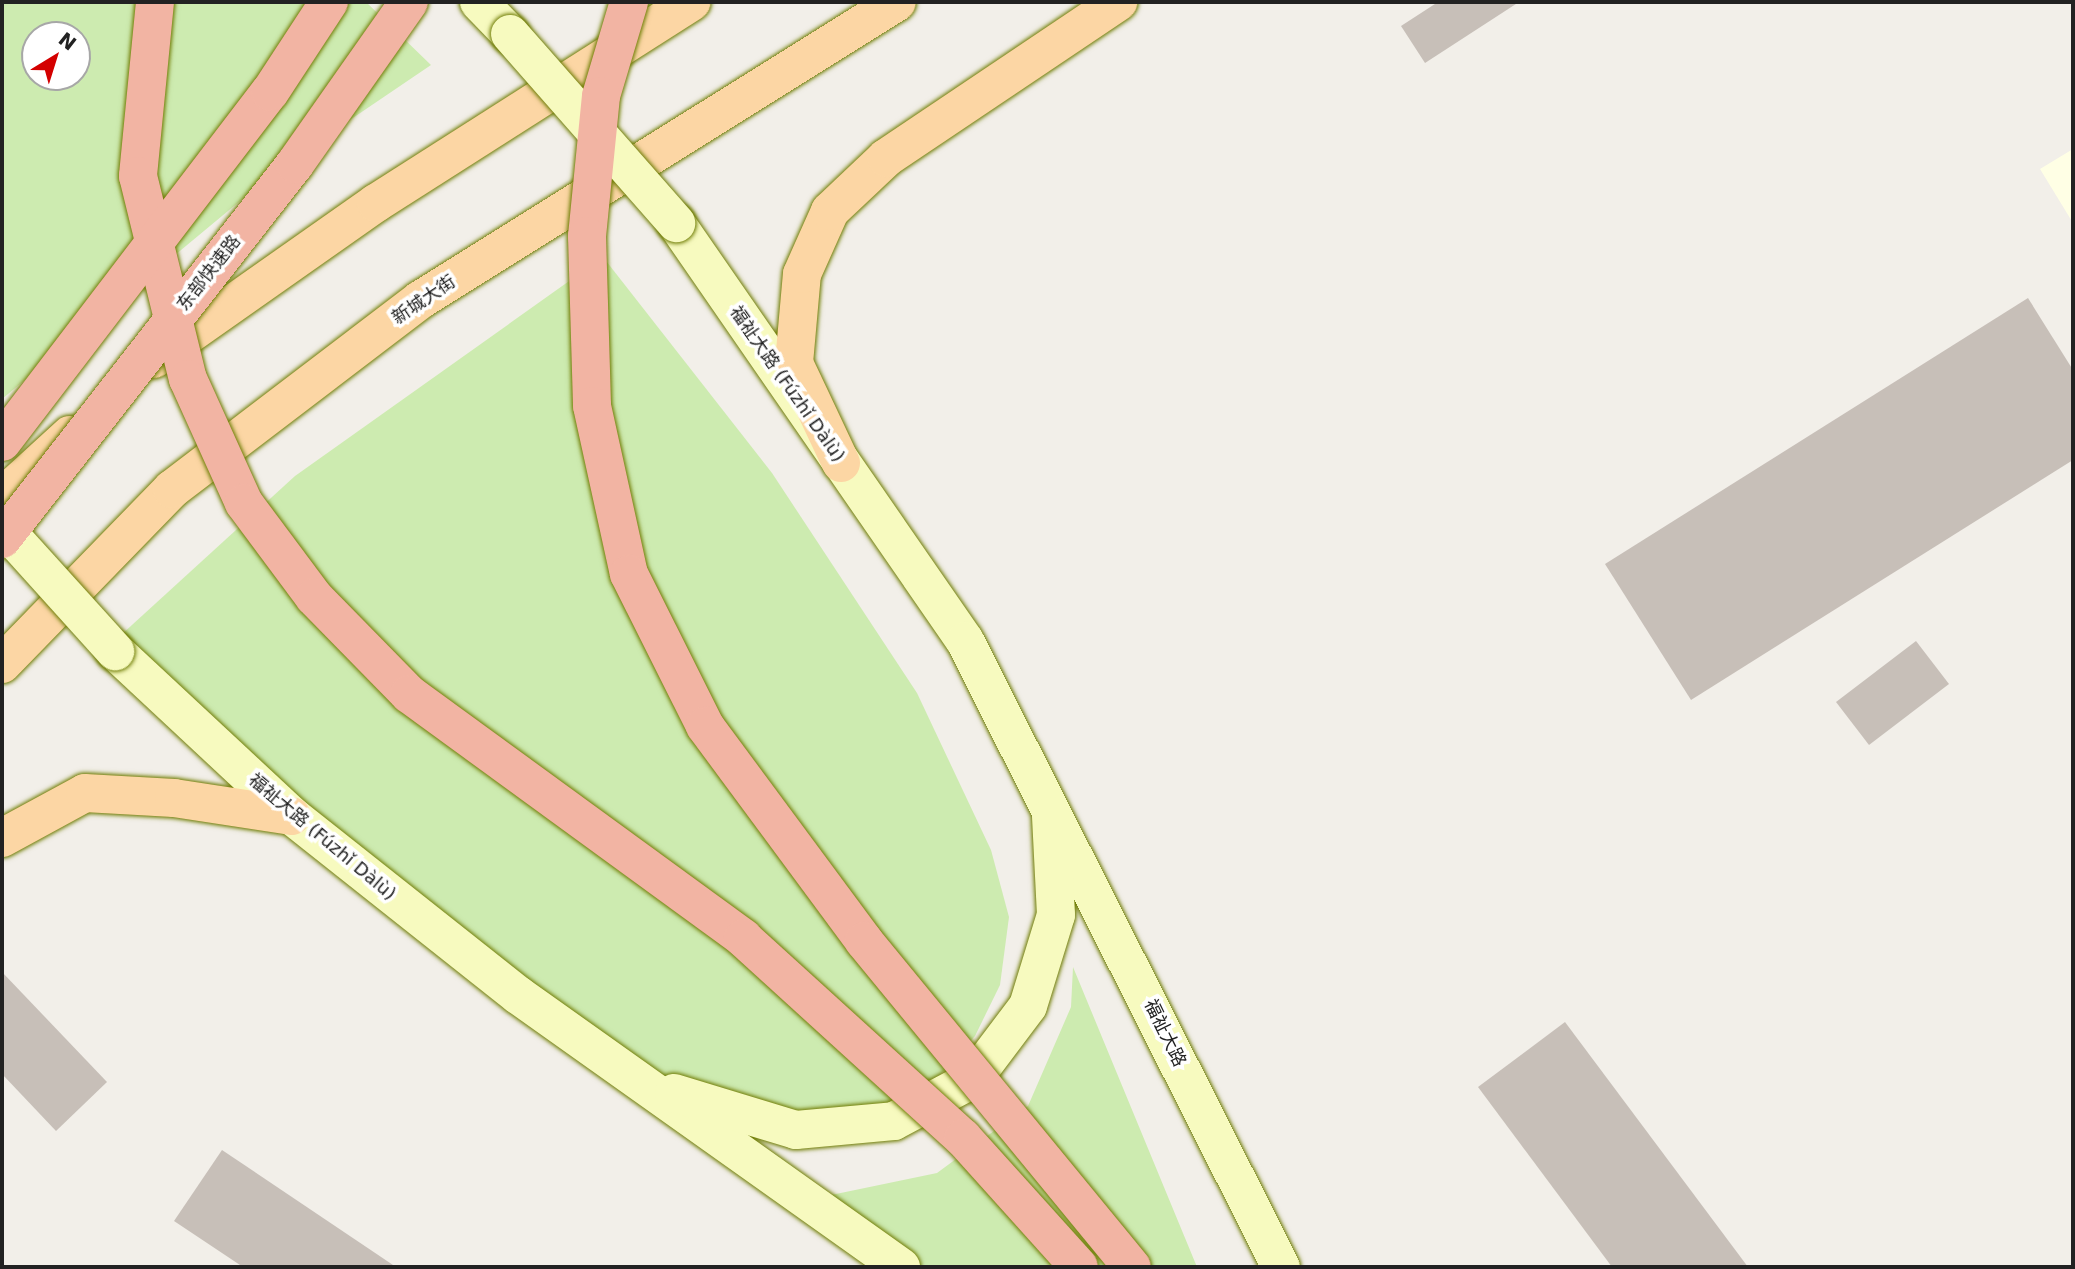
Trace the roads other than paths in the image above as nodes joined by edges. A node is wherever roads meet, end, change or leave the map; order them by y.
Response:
1 (155, 2) edge
2 (329, 2) edge
3 (410, 2) edge
4 (479, 2) edge
5 (629, 2) edge
6 (691, 2) edge
7 (897, 2) edge
8 (1118, 2) edge
9 (2, 442) edge
10 (841, 463) junction
11 (2, 497) edge
12 (2, 526) edge
13 (2, 539) edge
14 (2, 664) edge
15 (1050, 799) junction
16 (292, 816) junction
17 (2, 838) edge
18 (642, 1084) junction
19 (901, 1267) edge
20 (1079, 1267) edge
21 (1132, 1267) edge
22 (1281, 1267) edge

1 - 20 highway, bridge
2 - 9 highway, bridge
3 - 13 highway, 东部快速路, bridge
4 - 10 main road, 福祉大路 (Fúzhǐ Dàlù), bridge
5 - 21 highway, bridge
6 - 11 main road
7 - 14 main road, 新城大街
8 - 10 main road
10 - 15 main road, 福祉大路 (Fúzhǐ Dàlù)
12 - 16 main road, 福祉大路 (Fúzhǐ Dàlù), bridge
15 - 18 main road
15 - 22 main road, 福祉大路
16 - 17 main road
16 - 18 main road, 福祉大路 (Fúzhǐ Dàlù)
18 - 19 main road

